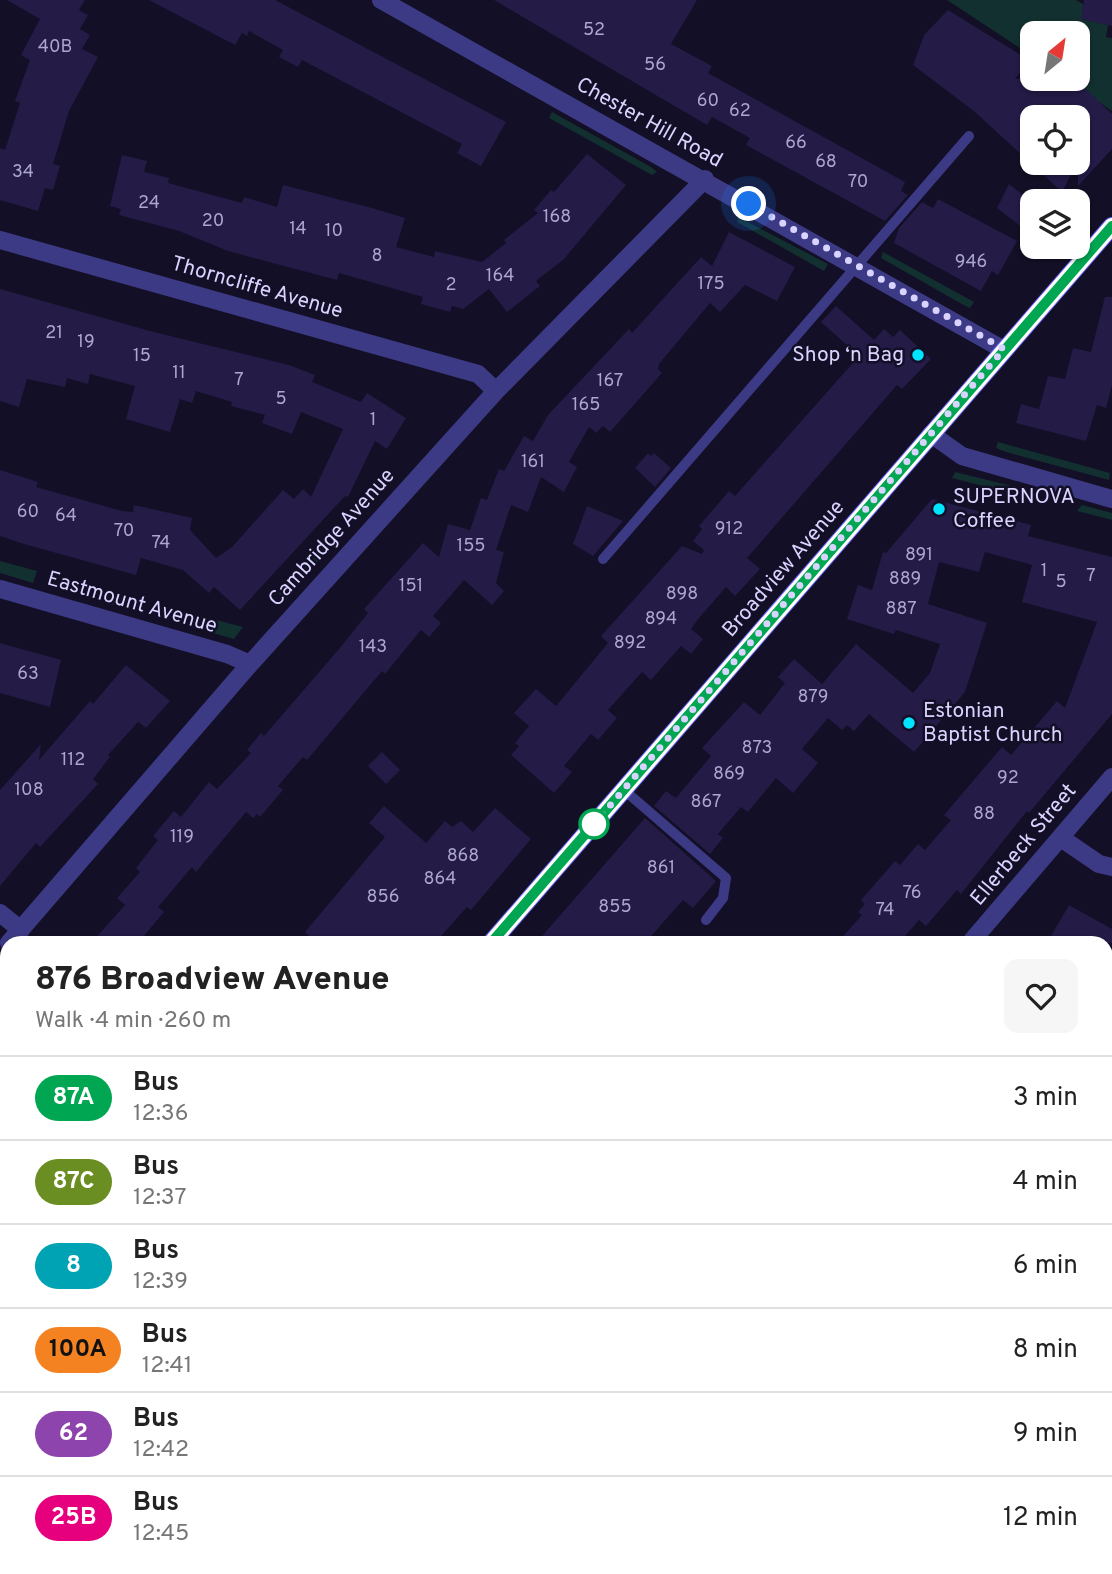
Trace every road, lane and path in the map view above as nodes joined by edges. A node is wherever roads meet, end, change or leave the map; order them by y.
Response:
1 (381, 0) edge
2 (969, 136) dead end
3 (705, 179) junction
4 (1112, 226) edge
5 (0, 240) edge
6 (857, 267) junction
7 (1004, 349) junction
8 (496, 391) junction
9 (931, 434) junction
10 (1112, 499) edge
11 (603, 559) dead end
12 (0, 589) edge
13 (250, 664) junction
14 (1112, 777) edge
15 (624, 790) junction
16 (1061, 838) junction
17 (1112, 867) edge
18 (0, 913) edge
19 (706, 920) dead end
20 (10, 936) edge
21 (15, 936) edge
22 (497, 936) edge
23 (976, 936) edge

1 - 3 street, Chester Hill Road
2 - 6 lane
3 - 6 street, Chester Hill Road
3 - 8 street, Cambridge Avenue
4 - 7 main road, Broadview Avenue
5 - 8 street, Thorncliffe Avenue
6 - 7 street, Chester Hill Road
6 - 11 lane
7 - 9 main road, Broadview Avenue
8 - 13 street, Cambridge Avenue
9 - 10 street
9 - 15 main road, Broadview Avenue
12 - 13 street, Eastmount Avenue
13 - 21 street, Cambridge Avenue
14 - 16 street, Ellerbeck Street
15 - 19 lane
15 - 22 main road, Broadview Avenue
16 - 17 street
16 - 23 street, Ellerbeck Street
18 - 20 street

